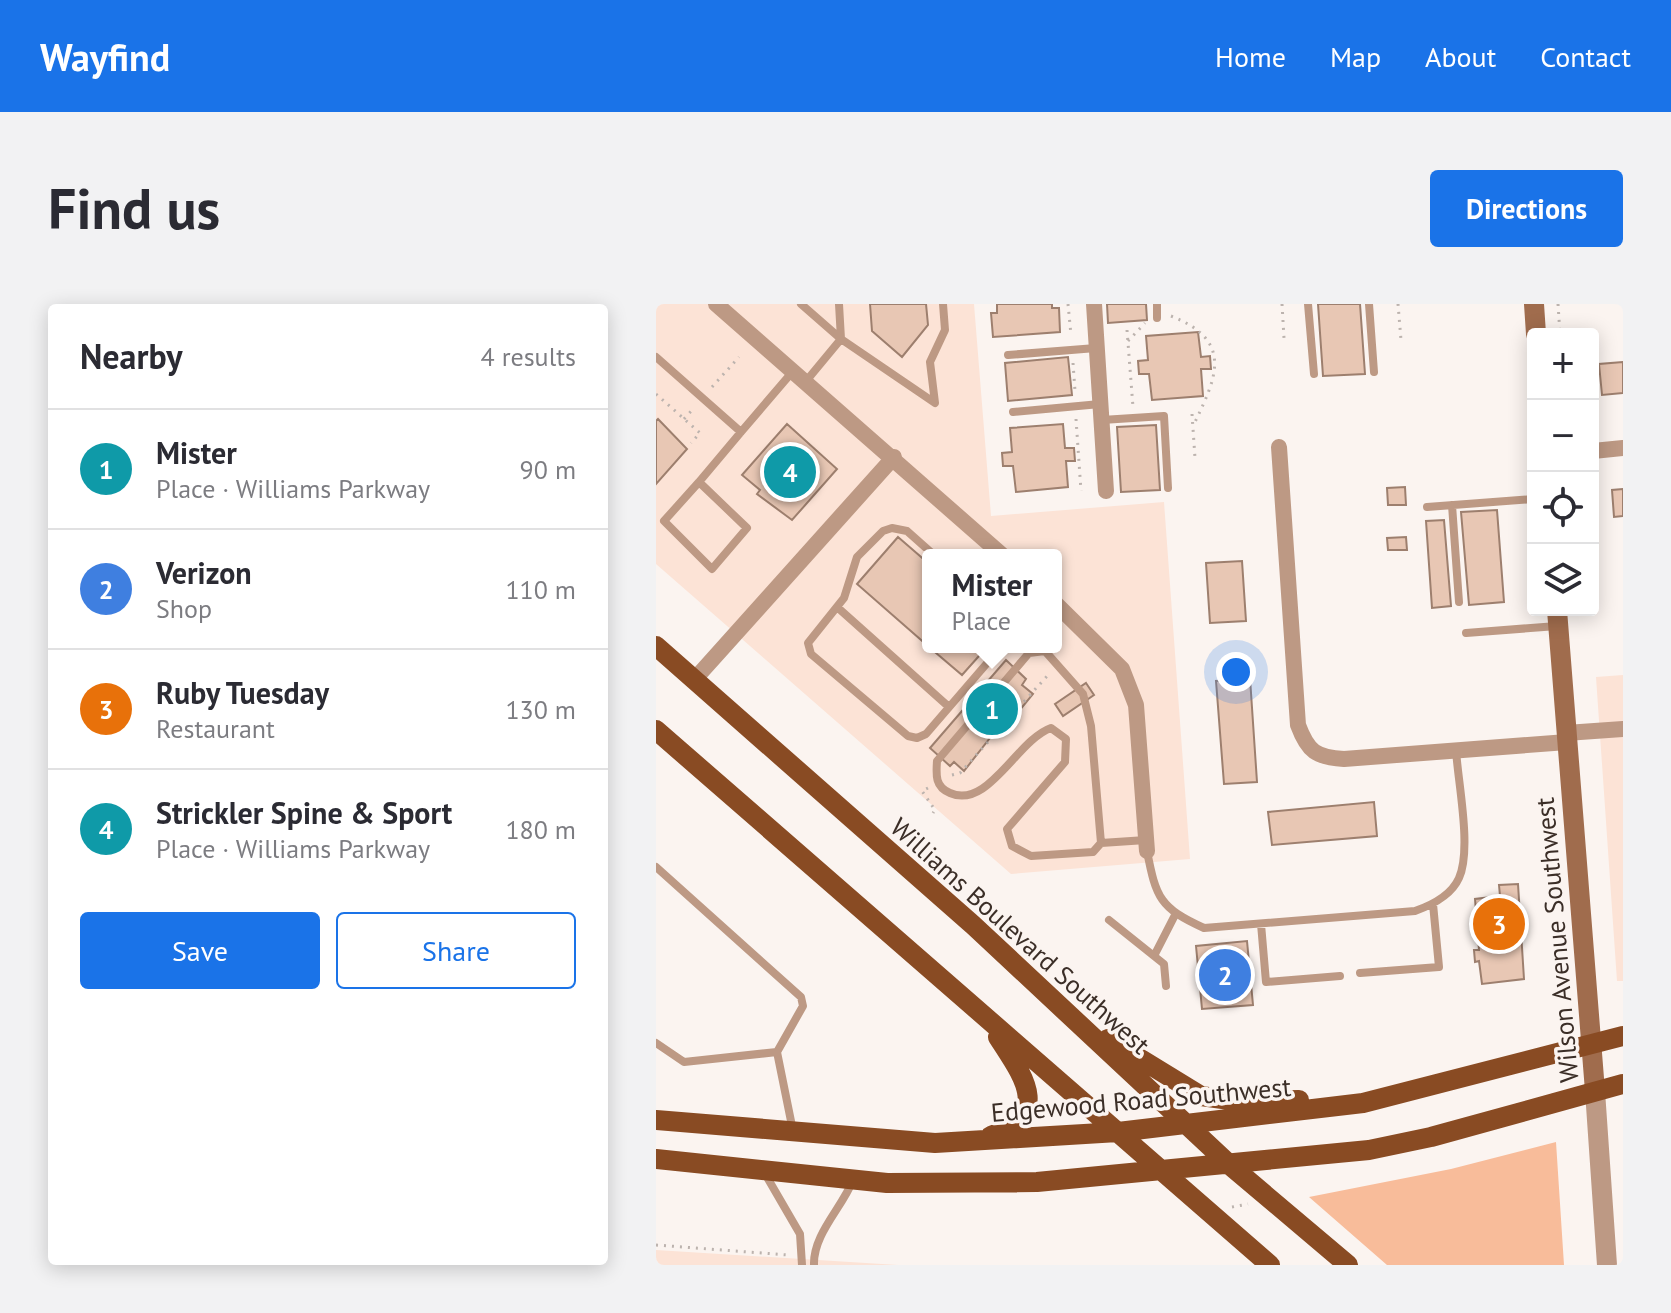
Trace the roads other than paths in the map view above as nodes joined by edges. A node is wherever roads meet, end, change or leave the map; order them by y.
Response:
1 (716, 304) edge
2 (801, 304) edge
3 (839, 304) edge
4 (943, 304) edge
5 (1094, 304) edge
6 (1157, 304) edge
7 (1308, 304) edge
8 (1369, 304) edge
9 (1534, 304) edge
10 (1157, 318) road end
11 (1536, 328) edge
12 (841, 339) junction
13 (1097, 348) junction
14 (1008, 355) dead end
15 (656, 357) edge
16 (1374, 372) dead end
17 (1314, 374) dead end
18 (801, 375) junction
19 (1013, 412) dead end
20 (1101, 412) junction
21 (741, 432) junction
22 (1279, 447) dead end
23 (1623, 448) edge
24 (1599, 450) edge
25 (894, 457) junction
26 (699, 482) junction
27 (1168, 488) dead end
28 (1106, 491) dead end
29 (1527, 499) edge
30 (1452, 505) junction
31 (1427, 507) dead end
32 (927, 549) edge
33 (995, 549) edge
34 (1459, 602) dead end
35 (837, 607) junction
36 (1062, 610) edge
37 (1557, 618) edge
38 (1466, 633) dead end
39 (656, 646) edge
40 (996, 653) edge
41 (1029, 653) edge
42 (1047, 653) edge
43 (694, 680) junction
44 (949, 707) junction
45 (1623, 729) edge
46 (656, 730) edge
47 (1566, 738) junction
48 (1456, 750) junction
49 (1101, 843) junction
50 (1147, 846) junction
51 (656, 867) edge
52 (1433, 904) junction
53 (1175, 915) junction
54 (1109, 920) dead end
55 (1261, 924) junction
56 (1154, 956) junction
57 (1360, 973) dead end
58 (1340, 976) dead end
59 (1166, 986) dead end
60 (1068, 1013) junction
61 (985, 1016) junction
62 (1623, 1036) edge
63 (656, 1043) edge
64 (1591, 1043) junction
65 (777, 1052) junction
66 (1623, 1084) edge
67 (1595, 1091) junction
68 (1363, 1103) junction
69 (656, 1120) edge
70 (1186, 1124) junction
71 (793, 1132) junction
72 (1118, 1132) junction
73 (977, 1141) junction
74 (656, 1159) edge
75 (1231, 1166) junction
76 (764, 1171) junction
77 (1163, 1171) junction
78 (853, 1180) junction
79 (802, 1265) edge
80 (814, 1265) edge
81 (1270, 1265) edge
82 (1348, 1265) edge
83 (1607, 1265) edge

1 - 18 street
2 - 12 lane
3 - 12 lane
4 - 12 lane
5 - 13 street
6 - 10 lane
7 - 17 lane
8 - 16 lane
9 - 11 main road
12 - 18 lane
13 - 14 lane
13 - 20 street
15 - 21 lane
18 - 21 lane
18 - 25 street
19 - 20 lane
20 - 27 lane
20 - 28 street
21 - 26 lane
22 - 48 street
23 - 24 street
25 - 33 street
25 - 43 street
26 - 26 lane
29 - 30 lane
30 - 31 lane
30 - 34 lane
32 - 35 lane
35 - 44 lane
35 - 44 lane
36 - 50 street
37 - 38 lane
37 - 47 main road, Wilson Avenue Southwest
39 - 43 main road, Williams Boulevard Southwest
40 - 44 lane
41 - 49 lane
42 - 49 lane
43 - 60 main road, Williams Boulevard Southwest
45 - 47 street
46 - 61 main road
47 - 48 street
47 - 64 main road, Wilson Avenue Southwest
48 - 52 lane
49 - 50 lane
50 - 53 lane
51 - 65 lane
52 - 55 lane
52 - 57 lane
53 - 55 lane
53 - 56 lane
54 - 56 lane
55 - 58 lane
56 - 59 lane
60 - 68 main road
60 - 70 main road, Williams Boulevard Southwest
61 - 72 main road
61 - 73 main road
62 - 64 main road, Edgewood Road Southwest
63 - 65 lane
64 - 67 main road, Wilson Avenue Southwest
64 - 68 main road, Edgewood Road Southwest
65 - 71 lane
66 - 67 main road
67 - 75 main road
67 - 83 street, Wilson Avenue Southwest
68 - 70 main road, Edgewood Road Southwest
69 - 71 main road, Edgewood Road Southwest
70 - 72 main road, Edgewood Road Southwest
70 - 75 main road, Williams Boulevard Southwest
71 - 73 main road, Edgewood Road Southwest
72 - 73 main road, Edgewood Road Southwest
72 - 77 main road
74 - 76 main road
75 - 77 main road
75 - 82 main road, Williams Boulevard Southwest
76 - 78 main road
76 - 79 lane
77 - 78 main road
77 - 81 main road
78 - 80 lane

